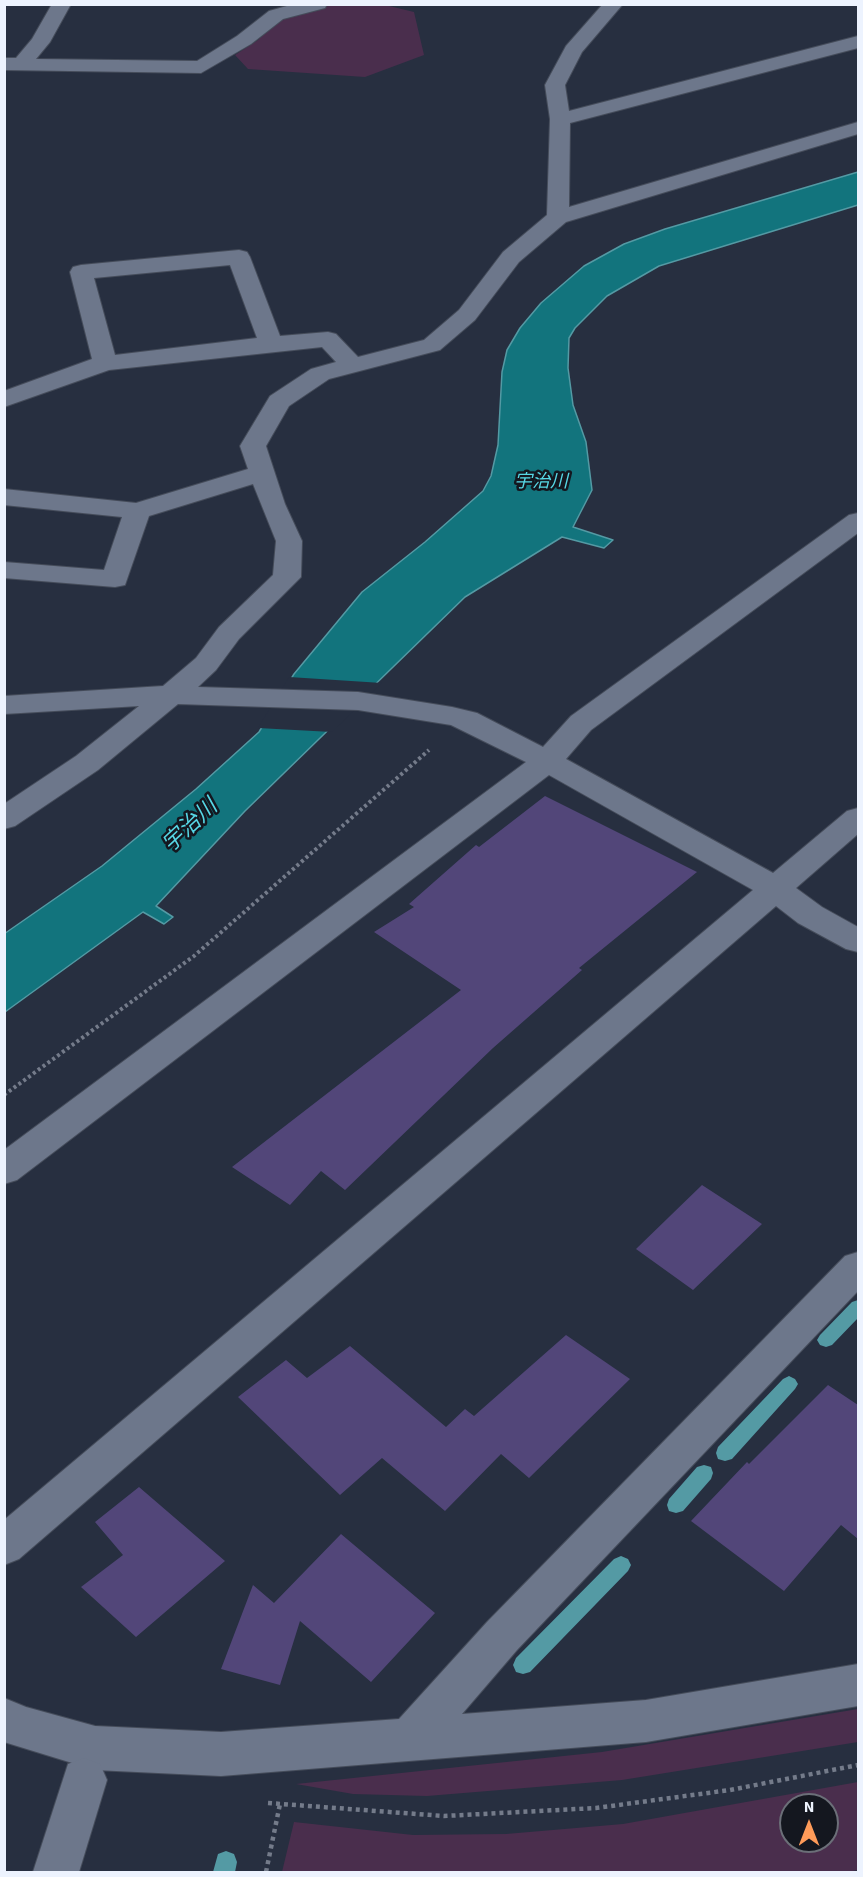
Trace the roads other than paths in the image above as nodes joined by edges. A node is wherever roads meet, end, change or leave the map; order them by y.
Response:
1 (62, 4) edge
2 (318, 4) edge
3 (614, 4) edge
4 (858, 42) edge
5 (14, 63) edge
6 (560, 119) junction
7 (858, 128) edge
8 (558, 217) junction
9 (271, 344) junction
10 (105, 363) junction
11 (353, 366) junction
12 (4, 400) edge
13 (262, 473) junction
14 (4, 496) edge
15 (137, 510) junction
16 (858, 520) edge
17 (4, 570) edge
18 (171, 695) junction
19 (4, 705) edge
20 (547, 761) junction
21 (858, 818) edge
22 (4, 819) edge
23 (774, 888) junction
24 (858, 942) edge
25 (4, 1170) edge
26 (858, 1267) edge
27 (4, 1546) edge
28 (858, 1684) edge
29 (4, 1719) edge
30 (409, 1740) junction
31 (90, 1764) junction
32 (56, 1872) edge

1 - 5 street
2 - 5 street
3 - 6 street
4 - 6 street
6 - 8 street
7 - 8 street
8 - 11 street
9 - 10 street
9 - 10 street
9 - 11 street
10 - 12 street
11 - 13 street
13 - 15 street
13 - 18 street
14 - 15 street
15 - 17 street
16 - 20 street
18 - 19 street
18 - 20 street
18 - 22 street
20 - 23 street
20 - 25 street
21 - 23 street
23 - 24 street
23 - 27 street
26 - 30 street
28 - 30 street
29 - 31 street
30 - 31 street
31 - 32 street

